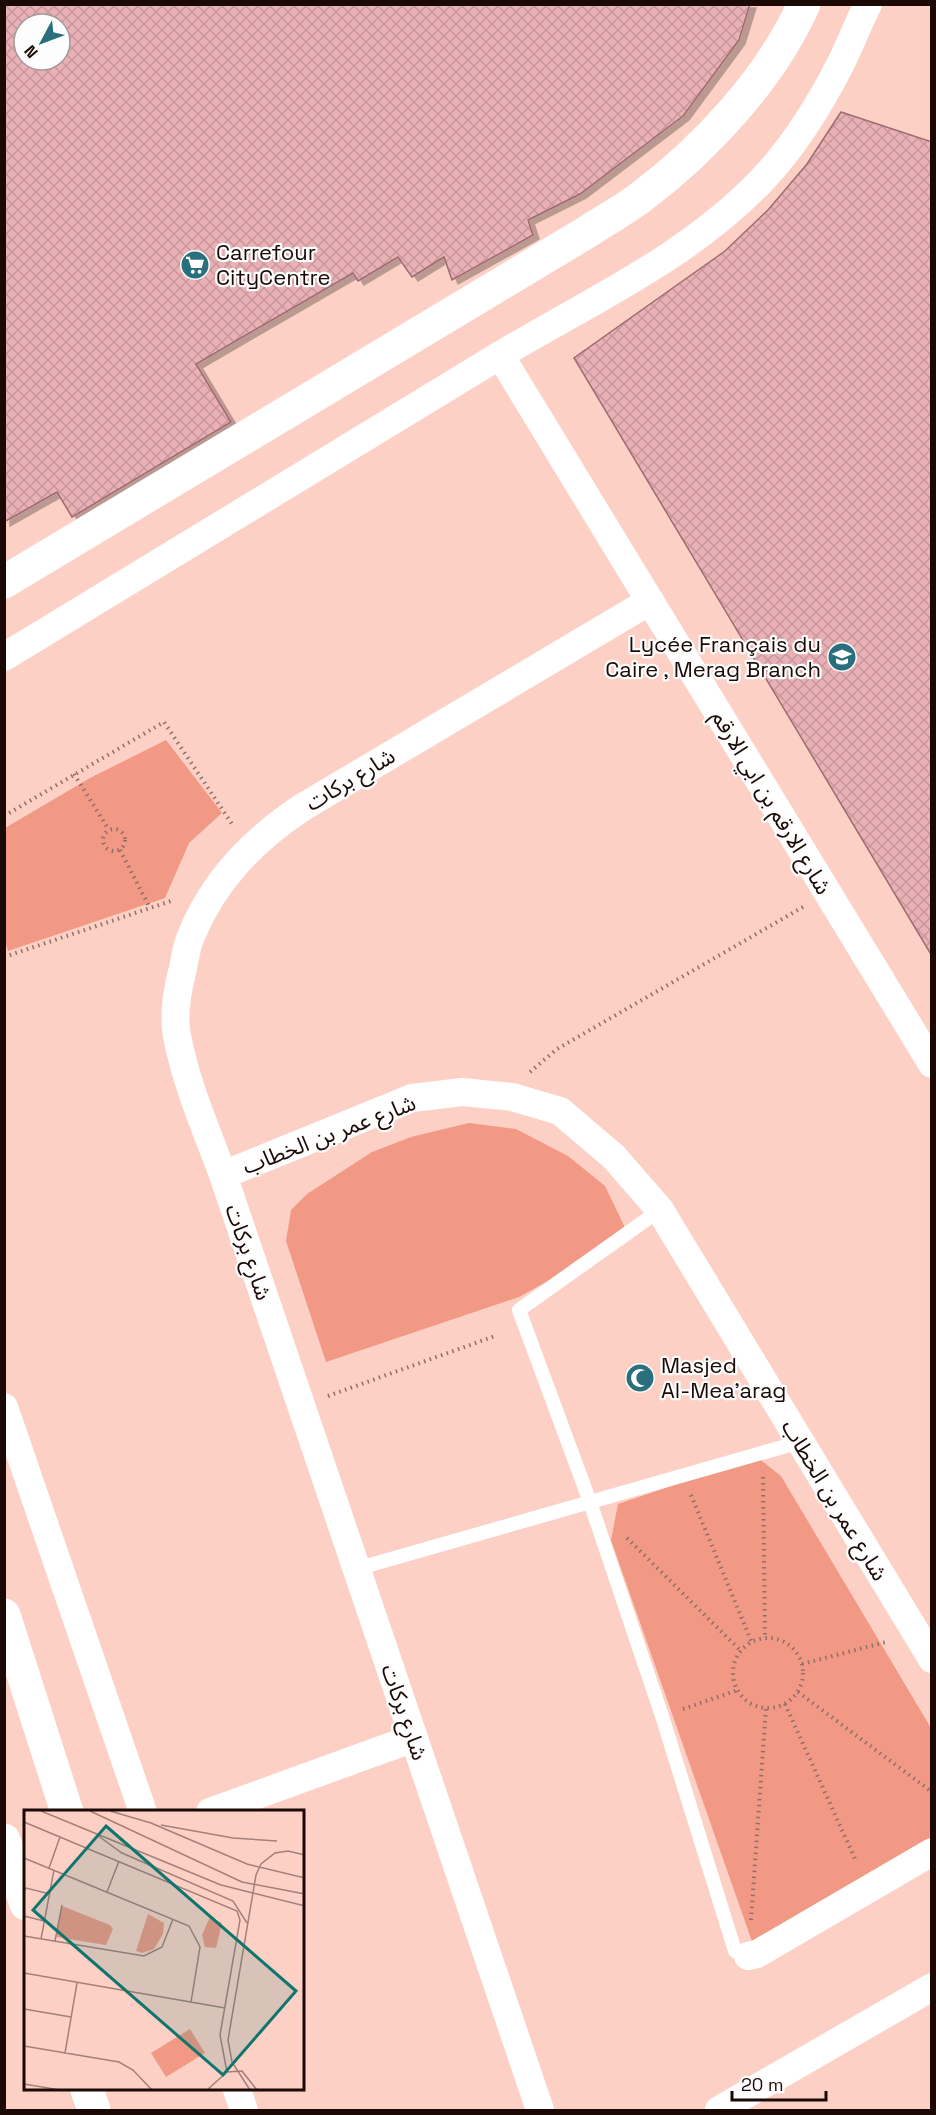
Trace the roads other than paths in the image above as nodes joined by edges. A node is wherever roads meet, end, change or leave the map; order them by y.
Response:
1 (804, 4) edge
2 (868, 4) edge
3 (500, 355) junction
4 (4, 582) edge
5 (650, 601) junction
6 (4, 657) edge
7 (932, 1064) edge
8 (223, 1175) junction
9 (660, 1210) junction
10 (4, 1407) edge
11 (800, 1442) junction
12 (590, 1502) junction
13 (356, 1569) junction
14 (4, 1615) edge
15 (932, 1659) edge
16 (414, 1738) junction
17 (66, 1810) edge
18 (142, 1810) edge
19 (216, 1810) edge
20 (4, 1840) edge
21 (932, 1852) edge
22 (24, 1898) edge
23 (748, 1956) joint
24 (932, 1987) edge
25 (87, 2091) edge
26 (112, 2091) edge
27 (237, 2091) edge
28 (736, 2106) edge
29 (94, 2110) edge
30 (110, 2110) edge
31 (244, 2110) edge
32 (540, 2110) edge

1 - 4 main road
2 - 3 street
3 - 5 street, شارع الارقم بن ابي الارقم
3 - 6 street
5 - 7 street, شارع الارقم بن ابي الارقم
5 - 8 street, شارع بركات
8 - 9 street, شارع عمر بن الخطاب
8 - 13 street, شارع بركات
9 - 11 street, شارع عمر بن الخطاب
9 - 12 lane
10 - 18 street
11 - 12 lane
11 - 15 street, شارع عمر بن الخطاب
12 - 13 lane
12 - 23 lane
13 - 16 street, شارع بركات
14 - 17 main road
16 - 19 street
16 - 32 street, شارع بركات
20 - 22 main road
21 - 23 street
24 - 28 street
25 - 29 main road
26 - 30 main road
27 - 31 street

